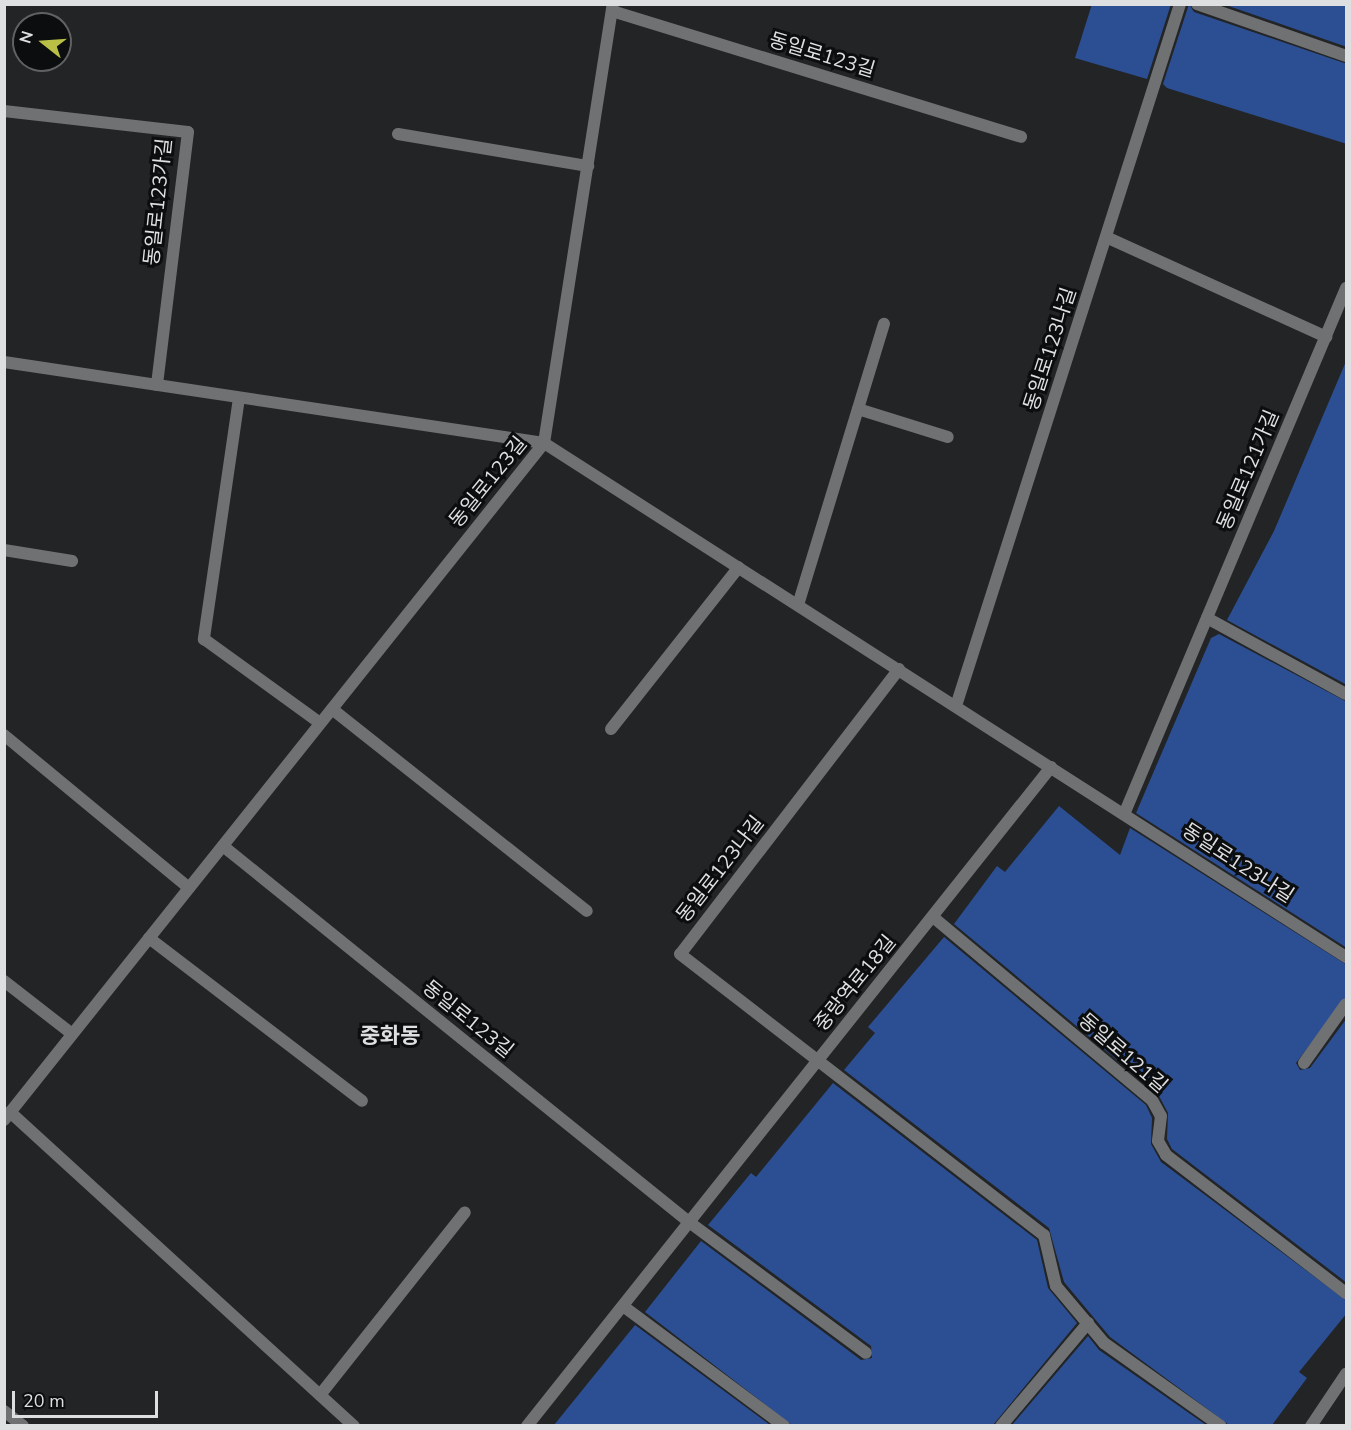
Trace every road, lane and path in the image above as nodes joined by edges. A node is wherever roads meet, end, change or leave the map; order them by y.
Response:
1 (1180, 4) edge
2 (1197, 4) edge
3 (612, 8) edge
4 (1347, 56) edge
5 (4, 111) edge
6 (398, 134) dead end
7 (1021, 137) dead end
8 (588, 166) junction
9 (1106, 237) junction
10 (1347, 288) edge
11 (884, 324) dead end
12 (1326, 337) junction
13 (4, 362) edge
14 (157, 385) junction
15 (239, 398) junction
16 (858, 409) junction
17 (948, 437) dead end
18 (544, 443) junction
19 (4, 550) edge
20 (72, 561) dead end
21 (739, 567) junction
22 (798, 605) junction
23 (1207, 618) junction
24 (899, 669) junction
25 (1347, 694) edge
26 (956, 706) junction
27 (332, 709) junction
28 (321, 723) junction
29 (611, 729) dead end
30 (4, 735) edge
31 (1051, 767) junction
32 (1125, 812) junction
33 (223, 846) junction
34 (189, 888) junction
35 (587, 911) dead end
36 (933, 917) junction
37 (149, 938) junction
38 (1347, 957) edge
39 (4, 981) edge
40 (1347, 1004) edge
41 (72, 1034) junction
42 (818, 1062) junction
43 (1304, 1063) dead end
44 (362, 1101) dead end
45 (7, 1116) edge
46 (465, 1212) dead end
47 (689, 1222) junction
48 (1347, 1293) edge
49 (623, 1306) junction
50 (1088, 1323) junction
51 (866, 1353) dead end
52 (1347, 1374) edge
53 (320, 1395) junction
54 (4, 1411) edge
55 (23, 1425) edge
56 (354, 1425) edge
57 (527, 1425) edge
58 (784, 1425) edge
59 (1001, 1425) edge
60 (1221, 1425) edge
61 (1311, 1425) edge

1 - 9 street, 동일로123나길
2 - 4 street
3 - 7 street, 동일로123길
3 - 8 street, 동일로123길
5 - 14 street, 동일로123가길
6 - 8 street
8 - 18 street, 동일로123길
9 - 12 street
9 - 26 street, 동일로123나길
10 - 12 street, 동일로121가길
11 - 16 street
12 - 23 street, 동일로121가길
13 - 14 street
14 - 15 street
15 - 18 street
15 - 28 street
16 - 17 street
16 - 22 street
18 - 21 street, 동일로123나길
18 - 27 street, 동일로123길
19 - 20 street
21 - 22 street, 동일로123나길
21 - 29 street
22 - 24 street, 동일로123나길
23 - 25 street
23 - 32 street, 동일로121가길
24 - 26 street, 동일로123나길
24 - 42 street, 동일로123나길
26 - 31 street, 동일로123나길
27 - 28 street, 동일로123길
27 - 35 street
28 - 33 street, 동일로123길
30 - 34 street
31 - 32 street, 동일로123나길
31 - 36 street, 중랑역로18길
32 - 38 street, 동일로123나길
33 - 34 street, 동일로123길
33 - 47 street, 동일로123길
34 - 37 street, 동일로123길
36 - 42 street, 중랑역로18길
36 - 48 street, 동일로121길
37 - 41 street, 동일로123길
37 - 44 street
39 - 41 street
40 - 43 street
41 - 45 street, 동일로123길
42 - 47 street, 중랑역로18길
42 - 50 street
45 - 53 street, 동일로123길
46 - 53 street
47 - 49 street, 중랑역로18길
47 - 51 street
49 - 57 street, 중랑역로18길
49 - 58 street
50 - 59 street
50 - 60 street
52 - 61 street
53 - 56 street, 동일로123길
54 - 55 street

